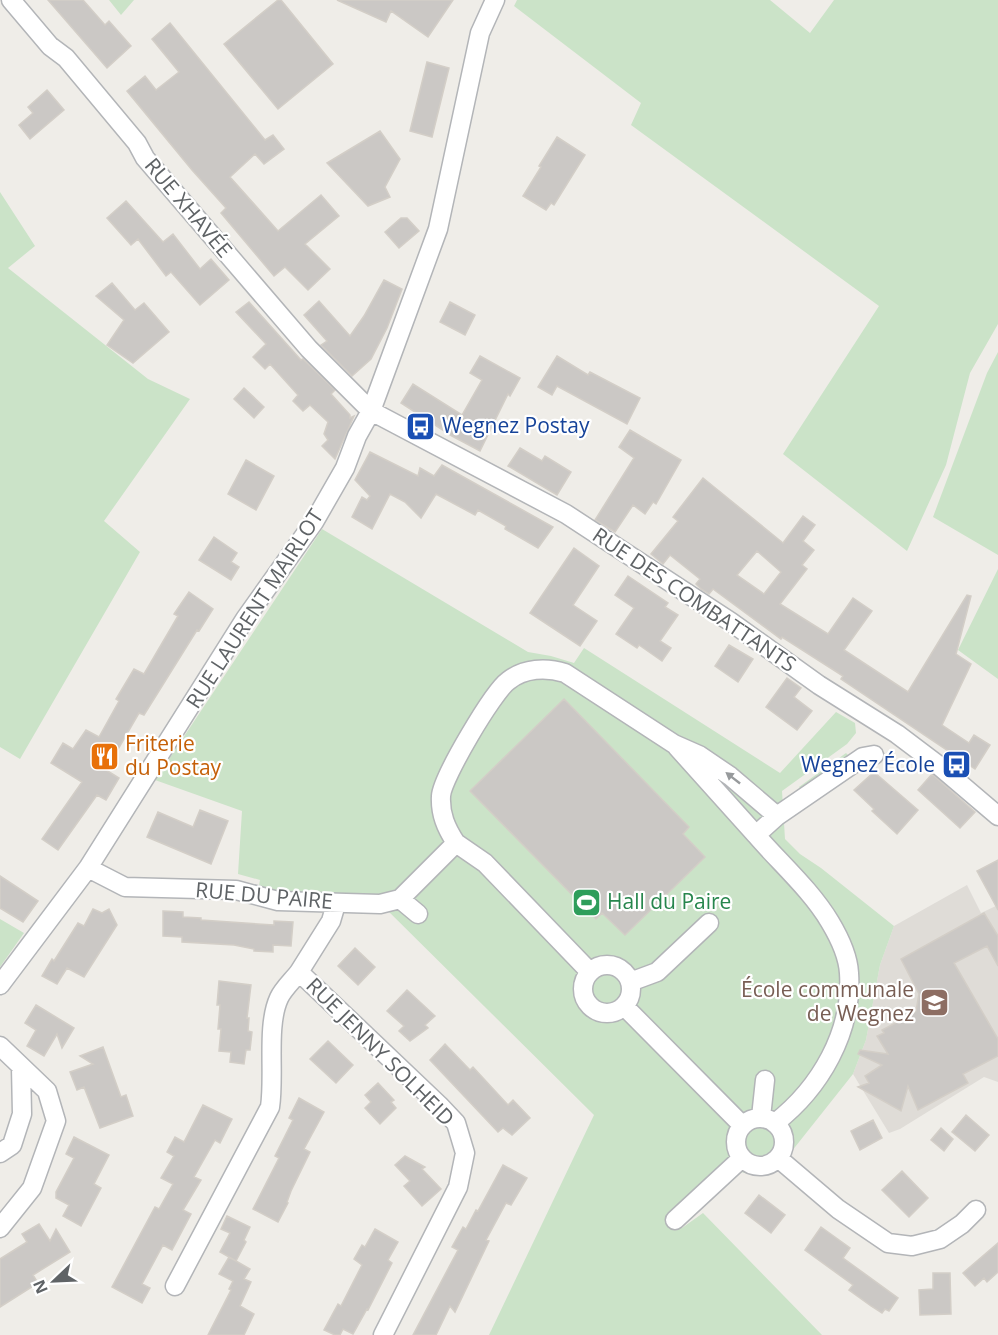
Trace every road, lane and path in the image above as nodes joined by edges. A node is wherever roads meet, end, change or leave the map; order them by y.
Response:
1 (11, 0) edge
2 (495, 0) edge
3 (371, 411) junction
4 (897, 734) junction
5 (674, 744) junction
6 (998, 816) edge
7 (774, 820) junction
8 (756, 835) junction
9 (456, 843) junction
10 (88, 868) junction
11 (400, 899) junction
12 (336, 904) junction
13 (418, 914) dead end
14 (709, 923) dead end
15 (589, 971) junction
16 (299, 972) junction
17 (630, 982) junction
18 (0, 985) edge
19 (624, 1006) junction
20 (0, 1046) edge
21 (21, 1066) junction
22 (765, 1080) dead end
23 (768, 1120) junction
24 (742, 1125) junction
25 (0, 1153) edge
26 (742, 1158) junction
27 (778, 1158) junction
28 (976, 1210) dead end
29 (675, 1220) dead end
30 (0, 1228) edge
31 (175, 1286) dead end
32 (383, 1335) edge

1 - 3 street, RUE XHAVÉE
2 - 3 street, RUE LAURENT MAIRLOT
3 - 4 street, RUE DES COMBATTANTS
3 - 10 street, RUE LAURENT MAIRLOT
4 - 6 street, RUE DES COMBATTANTS
4 - 7 street
7 -> 5 street
5 - 8 street
5 - 9 street
7 - 8 street
8 - 23 street
9 - 11 street
9 - 15 street
10 - 12 street, RUE DU PAIRE
10 - 18 street, RUE LAURENT MAIRLOT
11 - 12 street, RUE DU PAIRE
11 - 13 street
12 - 16 street, RUE JENNY SOLHEID
14 - 17 street
15 - 17 street
15 - 19 street
16 - 31 street
16 - 32 street, RUE JENNY SOLHEID
17 - 19 street
19 - 24 street
20 - 21 street
21 - 25 street
21 - 30 street
22 - 23 street
23 - 24 street
23 - 27 street
24 - 26 street
26 - 27 street
26 - 29 street
27 - 28 street

